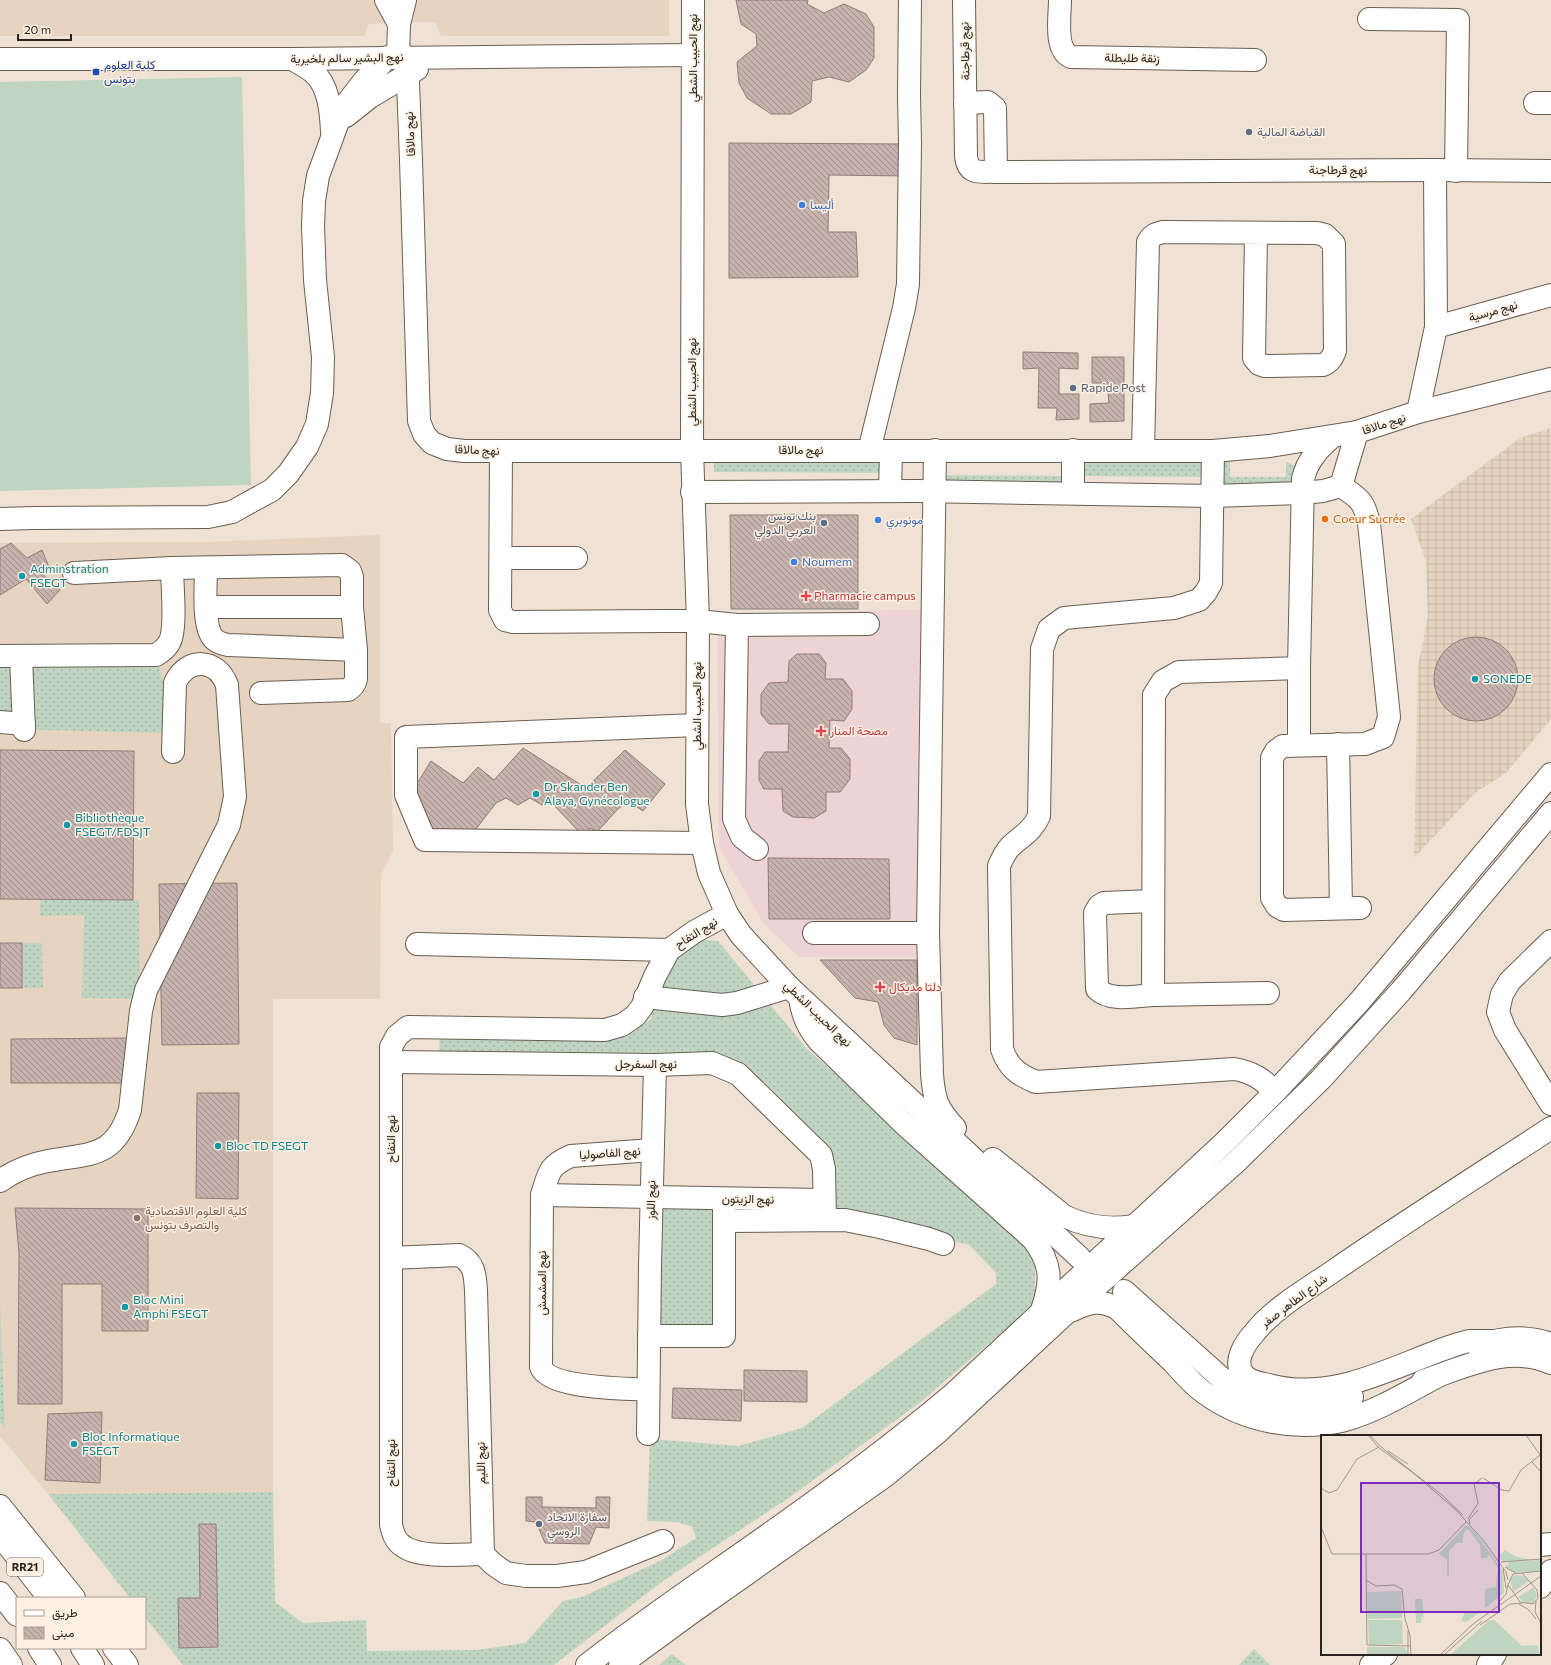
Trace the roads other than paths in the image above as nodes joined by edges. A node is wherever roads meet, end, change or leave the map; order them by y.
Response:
1 (386, 0) edge
2 (405, 0) edge
3 (693, 0) edge
4 (910, 0) edge
5 (964, 0) edge
6 (1060, 0) edge
7 (1369, 19) dead end
8 (399, 24) junction
9 (693, 55) junction
10 (0, 59) edge
11 (292, 59) junction
12 (1256, 60) dead end
13 (400, 62) junction
14 (966, 103) junction
15 (334, 132) junction
16 (1446, 170) junction
17 (1551, 171) edge
18 (996, 172) junction
19 (1256, 232) junction
20 (1551, 295) edge
21 (1436, 327) junction
22 (1551, 379) edge
23 (1418, 412) junction
24 (1357, 432) junction
25 (1332, 437) junction
26 (692, 450) junction
27 (890, 450) junction
28 (935, 450) junction
29 (1073, 450) junction
30 (1143, 450) junction
31 (1213, 450) junction
32 (869, 451) junction
33 (501, 452) junction
34 (1341, 486) junction
35 (890, 491) junction
36 (933, 491) junction
37 (692, 492) junction
38 (1073, 493) junction
39 (1302, 493) junction
40 (1213, 496) junction
41 (0, 519) edge
42 (501, 558) junction
43 (576, 558) dead end
44 (172, 568) junction
45 (206, 568) junction
46 (74, 573) dead end
47 (206, 607) junction
48 (352, 607) junction
49 (698, 621) junction
50 (868, 624) dead end
51 (737, 625) junction
52 (356, 650) junction
53 (10, 656) edge
54 (1299, 668) junction
55 (260, 693) dead end
56 (0, 722) edge
57 (697, 726) junction
58 (1338, 744) junction
59 (1299, 745) junction
60 (173, 752) dead end
61 (1551, 774) edge
62 (1551, 813) edge
63 (702, 843) junction
64 (757, 850) dead end
65 (1153, 901) junction
66 (727, 914) junction
67 (814, 933) dead end
68 (928, 933) junction
69 (1551, 941) edge
70 (417, 944) dead end
71 (669, 950) junction
72 (794, 992) junction
73 (1268, 993) dead end
74 (1153, 995) junction
75 (645, 997) junction
76 (434, 1028) junction
77 (391, 1062) junction
78 (432, 1063) junction
79 (655, 1065) junction
80 (1276, 1092) junction
81 (1551, 1104) edge
82 (1551, 1128) edge
83 (652, 1150) junction
84 (0, 1181) edge
85 (542, 1195) junction
86 (652, 1196) junction
87 (724, 1198) junction
88 (825, 1210) junction
89 (724, 1222) junction
90 (1133, 1226) junction
91 (943, 1244) dead end
92 (391, 1258) junction
93 (1080, 1258) dead end
94 (1124, 1291) dead end
95 (1042, 1310) junction
96 (1063, 1316) junction
97 (649, 1336) junction
98 (1492, 1340) junction
99 (1551, 1344) edge
100 (1551, 1363) edge
101 (1438, 1376) junction
102 (648, 1390) junction
103 (1298, 1406) junction
104 (648, 1434) dead end
105 (0, 1506) edge
106 (0, 1535) edge
107 (662, 1541) dead end
108 (1551, 1544) edge
109 (1541, 1545) edge
110 (483, 1554) junction
111 (1551, 1571) edge
112 (1541, 1586) edge
113 (0, 1593) edge
114 (48, 1597) edge
115 (73, 1597) edge
116 (16, 1614) edge
117 (0, 1649) edge
118 (40, 1649) edge
119 (83, 1649) edge
120 (115, 1649) edge
121 (1385, 1655) edge
122 (1494, 1655) edge
123 (11, 1665) edge
124 (50, 1665) edge
125 (93, 1665) edge
126 (128, 1665) edge
127 (587, 1665) edge
128 (620, 1665) edge
129 (1371, 1665) edge
130 (1488, 1665) edge

1 - 8 main road
2 - 8 main road, نهج مالاقا
3 - 9 main road, نهج الحبيب الشطي
4 - 32 main road
5 - 14 main road, نهج قرطاجنة
6 - 12 main road, زنقة طليطلة
7 - 16 main road
8 - 13 main road, نهج مالاقا
9 - 13 main road
9 - 26 main road, نهج الحبيب الشطي
10 - 11 main road, نهج البشير سالم بلخيرية
11 - 13 main road, نهج البشير سالم بلخيرية
11 - 15 main road
13 - 15 main road
13 - 33 main road, نهج مالاقا
14 - 18 main road, نهج قرطاجنة
14 - 18 main road
15 - 41 main road
16 - 17 main road
16 - 18 main road, نهج قرطاجنة
16 - 21 main road
19 - 19 main road
19 - 30 main road
20 - 21 main road, نهج مرسية
21 - 23 main road
22 - 23 main road, نهج مالاقا
23 - 24 main road, نهج مالاقا
24 - 25 main road, نهج مالاقا
24 - 34 main road
25 - 31 main road, نهج مالاقا
25 - 39 main road
26 - 32 main road, نهج مالاقا
26 - 33 main road, نهج مالاقا
26 - 37 main road, نهج الحبيب الشطي
27 - 28 main road, نهج مالاقا
27 - 32 main road, نهج مالاقا
27 - 35 main road
28 - 29 main road, نهج مالاقا
28 - 36 main road
29 - 30 main road, نهج مالاقا
29 - 38 main road
30 - 31 main road, نهج مالاقا
31 - 40 main road
33 - 42 main road
34 - 39 main road
34 - 58 main road
35 - 36 main road
35 - 37 main road
36 - 38 main road
36 - 68 main road
37 - 49 main road, نهج الحبيب الشطي
38 - 40 main road
39 - 40 main road
39 - 54 main road
40 - 80 main road
42 - 43 main road
42 - 49 main road
44 - 45 main road
44 - 46 main road
44 - 53 main road
45 - 47 main road
45 - 48 main road
47 - 48 main road
47 - 52 main road
48 - 52 main road
49 - 51 main road
49 - 57 main road, نهج الحبيب الشطي
50 - 51 main road
51 - 64 main road
52 - 55 main road
53 - 56 main road
54 - 59 main road
54 - 65 main road
57 - 63 main road, نهج الحبيب الشطي
57 - 63 main road
58 - 59 main road
58 - 59 main road
60 - 84 main road
61 - 80 main road
62 - 96 main road
63 - 66 main road, نهج الحبيب الشطي
65 - 74 main road
65 - 74 main road
66 - 71 main road, نهج التفاح
66 - 72 main road, نهج الحبيب الشطي
67 - 68 main road
68 - 90 main road
69 - 81 main road
70 - 71 main road
71 - 75 main road, نهج التفاح
72 - 75 main road
72 - 93 main road, نهج الحبيب الشطي
72 - 95 main road
73 - 74 main road
75 - 76 main road, نهج التفاح
76 - 77 main road, نهج التفاح
76 - 78 main road
77 - 78 main road, نهج السفرجل
77 - 92 main road, نهج التفاح
78 - 79 main road, نهج السفرجل
79 - 83 main road, نهج اللوز
79 - 88 main road, نهج السفرجل
80 - 90 main road
82 - 98 main road, شارع الطاهر صفر
83 - 85 main road, نهج الفاصوليا
83 - 86 main road, نهج اللوز
85 - 86 main road
85 - 102 main road, نهج المشمش
86 - 87 main road, نهج الزيتون
86 - 97 main road, نهج اللوز
87 - 88 main road, نهج الزيتون
87 - 89 main road
88 - 89 main road, نهج الزيتون
88 - 91 main road, نهج الزيتون
89 - 97 main road
90 - 95 main road
92 - 110 main road, نهج التفاح
92 - 110 main road, نهج الليم
94 - 103 main road
95 - 127 main road
96 - 101 main road
96 - 128 main road
97 - 102 main road, نهج اللوز
98 - 99 main road
98 - 103 main road
100 - 101 main road
101 - 103 main road
102 - 104 main road, نهج اللوز
105 - 115 main road
106 - 114 main road, RR21
107 - 110 main road
108 - 109 main road
111 - 112 main road
113 - 116 main road
117 - 123 main road
118 - 124 main road
119 - 125 main road
120 - 126 main road
121 - 129 main road
122 - 130 main road

